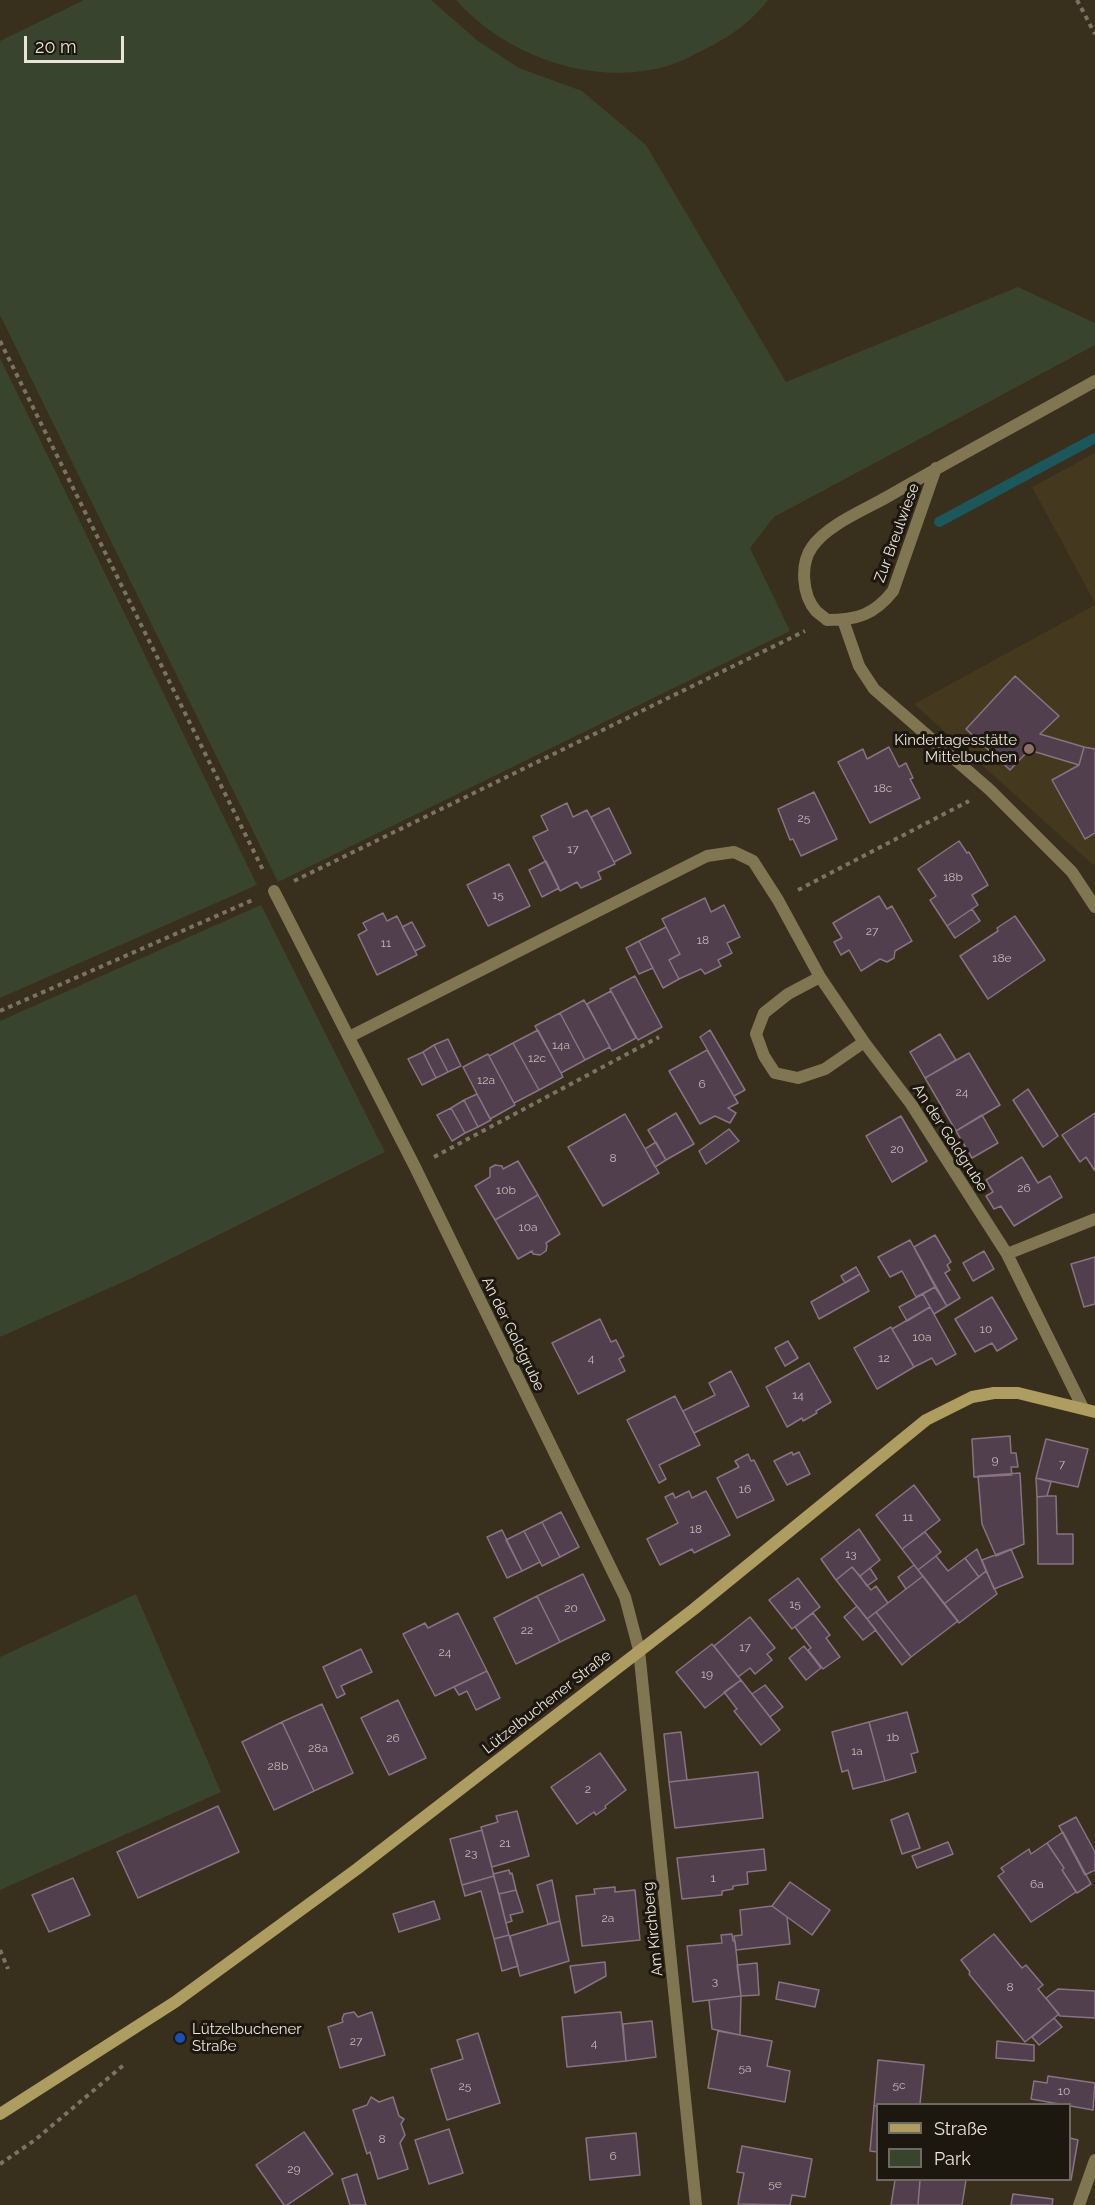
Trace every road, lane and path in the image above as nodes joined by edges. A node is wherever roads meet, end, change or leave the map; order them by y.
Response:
1 (1077, 0) edge
2 (1095, 34) edge
3 (0, 341) edge
4 (1095, 381) edge
5 (936, 468) junction
6 (827, 620) junction
7 (843, 620) junction
8 (990, 790) junction
9 (274, 891) junction
10 (778, 900) junction
11 (1095, 907) edge
12 (820, 977) junction
13 (0, 1011) edge
14 (349, 1036) junction
15 (659, 1036) dead end
16 (864, 1042) junction
17 (415, 1167) junction
18 (1095, 1219) edge
19 (1007, 1254) junction
20 (1089, 1410) edge
21 (639, 1650) junction
22 (0, 1950) edge
23 (8, 1969) dead end
24 (128, 2060) dead end
25 (0, 2114) edge
26 (1095, 2160) edge
27 (0, 2164) edge
28 (696, 2205) edge
29 (1079, 2205) edge

1 - 2 path
3 - 9 path
4 - 5 street, Zur Breulwiese
5 - 6 street, Zur Breulwiese
5 - 7 street, Zur Breulwiese
6 - 7 street, Zur Breulwiese
6 - 9 path
7 - 8 street
8 - 10 path
8 - 11 street
9 - 13 path
9 - 14 street, An der Goldgrube
10 - 12 street, An der Goldgrube
10 - 14 street, An der Goldgrube
12 - 16 street, An der Goldgrube
12 - 16 street
14 - 17 street, An der Goldgrube
15 - 17 path
16 - 19 street, An der Goldgrube
17 - 21 street, An der Goldgrube
18 - 19 street
19 - 20 street, An der Goldgrube
20 - 21 main road, Lützelbuchener Straße
21 - 25 main road, Lützelbuchener Straße
21 - 28 street, Am Kirchberg
22 - 23 path
24 - 27 path
26 - 29 street

